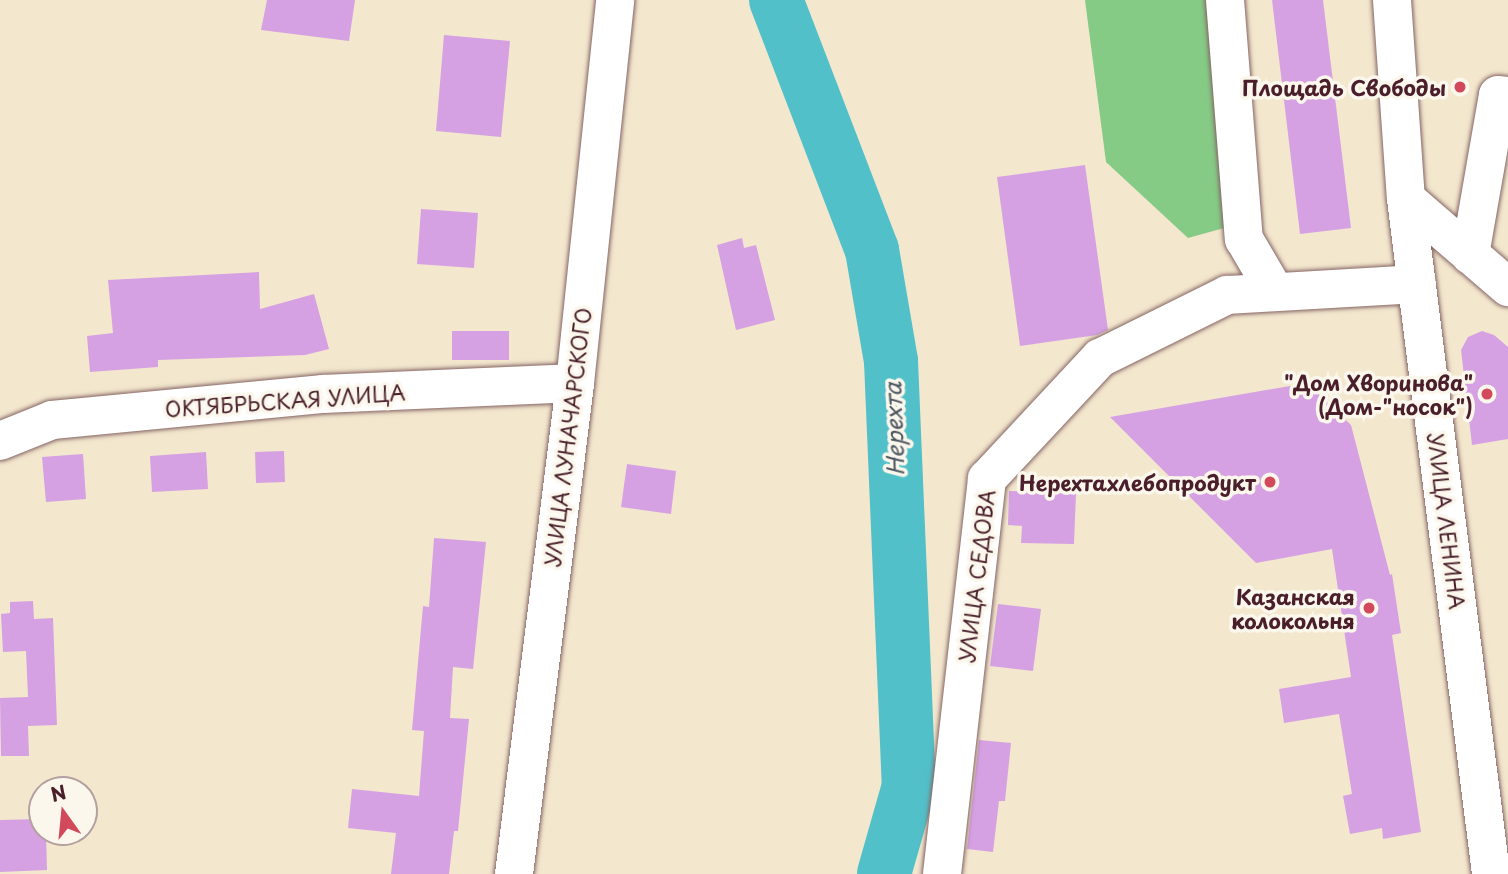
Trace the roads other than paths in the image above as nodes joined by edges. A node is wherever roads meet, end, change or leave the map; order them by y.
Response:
1 (615, 0) edge
2 (1225, 0) edge
3 (1392, 0) edge
4 (1508, 96) edge
5 (1406, 199) junction
6 (1470, 255) junction
7 (1417, 284) junction
8 (1508, 288) edge
9 (1275, 292) junction
10 (575, 383) junction
11 (0, 441) edge
12 (514, 874) edge
13 (942, 874) edge
14 (1491, 874) edge

1 - 10 street, УЛИЦА ЛУНАЧАРСКОГО
2 - 9 street
3 - 5 street, УЛИЦА ЛЕНИНА
4 - 6 street
5 - 6 street
5 - 7 street, УЛИЦА ЛЕНИНА
6 - 8 street
7 - 9 street, УЛИЦА СЕДОВА
7 - 14 street, УЛИЦА ЛЕНИНА
9 - 13 street, УЛИЦА СЕДОВА
10 - 11 street, ОКТЯБРЬСКАЯ УЛИЦА
10 - 12 street, УЛИЦА ЛУНАЧАРСКОГО

